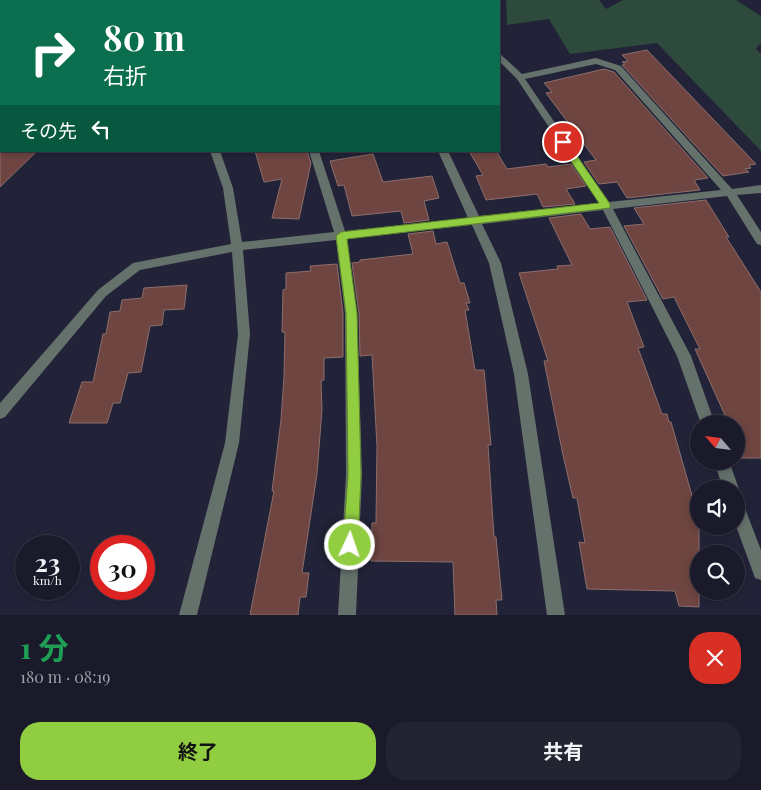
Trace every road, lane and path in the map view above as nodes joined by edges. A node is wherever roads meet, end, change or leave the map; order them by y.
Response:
1 (500, 57) edge
2 (520, 77) junction
3 (215, 152) edge
4 (314, 152) edge
5 (443, 152) edge
6 (761, 189) edge
7 (730, 192) junction
8 (606, 206) junction
9 (474, 221) junction
10 (341, 236) junction
11 (761, 240) edge
12 (237, 247) junction
13 (0, 413) edge
14 (705, 415) edge
15 (745, 528) edge
16 (761, 572) edge
17 (188, 615) edge
18 (346, 615) edge
19 (556, 615) edge

1 - 2 street
2 - 7 street
2 - 8 street
3 - 12 street
4 - 10 street
5 - 9 street
6 - 7 street
7 - 8 street
7 - 11 street
8 - 9 street
8 - 14 street
9 - 10 street
9 - 19 street
10 - 12 street
10 - 18 street
12 - 13 street
12 - 17 street
15 - 16 street

